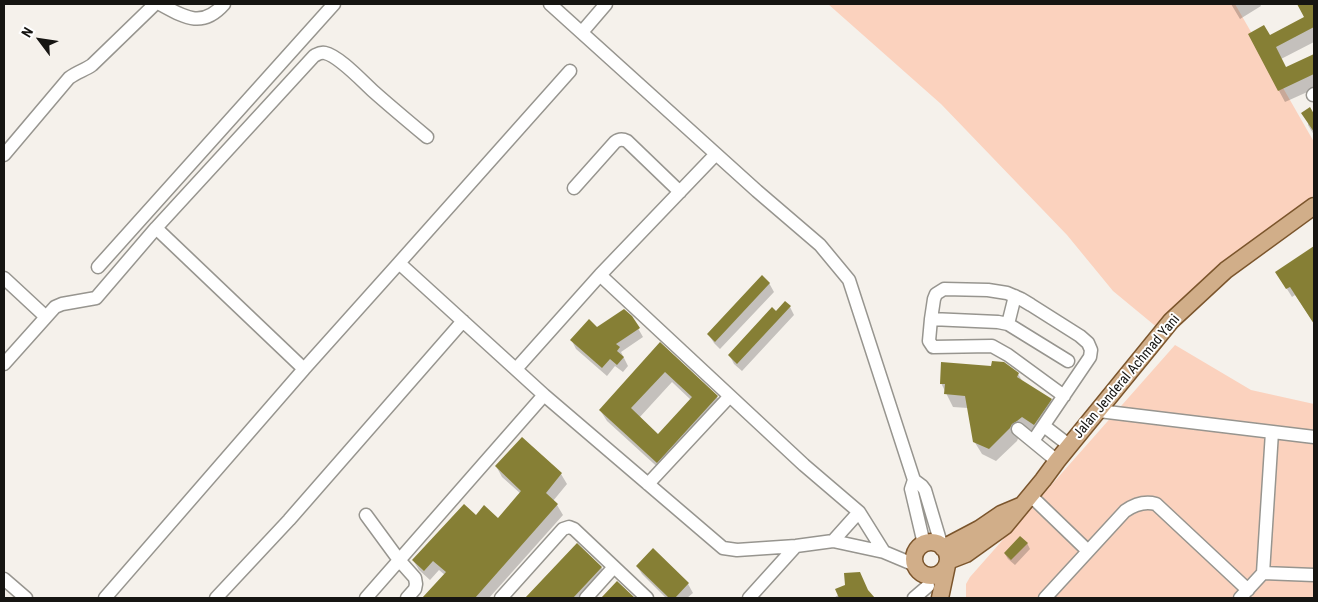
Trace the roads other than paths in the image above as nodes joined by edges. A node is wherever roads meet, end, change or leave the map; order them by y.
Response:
1 (155, 4) edge
2 (160, 4) edge
3 (224, 4) edge
4 (334, 4) edge
5 (550, 4) edge
6 (603, 7) edge
7 (582, 32) junction
8 (570, 71) dead end
9 (427, 137) dead end
10 (716, 154) junction
11 (4, 155) edge
12 (574, 188) dead end
13 (680, 192) junction
14 (1314, 206) edge
15 (156, 228) junction
16 (399, 263) junction
17 (98, 267) dead end
18 (600, 275) junction
19 (4, 278) edge
20 (1015, 296) junction
21 (46, 317) junction
22 (931, 319) junction
23 (463, 321) junction
24 (1008, 324) junction
25 (1068, 361) dead end
26 (4, 364) edge
27 (304, 369) junction
28 (516, 369) junction
29 (544, 395) junction
30 (730, 396) junction
31 (1064, 396) junction
32 (1099, 411) junction
33 (1044, 426) junction
34 (1018, 429) dead end
35 (1272, 432) junction
36 (1314, 437) edge
37 (1033, 441) junction
38 (1070, 446) junction
39 (1057, 461) junction
40 (914, 480) junction
41 (648, 484) junction
42 (1026, 500) junction
43 (859, 512) junction
44 (366, 515) dead end
45 (833, 540) junction
46 (924, 544) junction
47 (796, 546) junction
48 (1088, 551) junction
49 (884, 552) junction
50 (945, 555) junction
51 (399, 560) junction
52 (614, 567) junction
53 (1263, 573) junction
54 (1314, 575) edge
55 (4, 579) edge
56 (925, 580) edge
57 (1244, 594) edge
58 (26, 598) edge
59 (105, 598) edge
60 (216, 598) edge
61 (366, 598) edge
62 (408, 598) edge
63 (500, 598) edge
64 (586, 598) edge
65 (647, 598) edge
66 (749, 598) edge
67 (914, 598) edge
68 (940, 598) edge
69 (1045, 598) edge

1 - 11 street
2 - 3 street
4 - 17 street
5 - 7 street
6 - 7 street
7 - 10 street
8 - 16 street
9 - 15 street
10 - 13 street
10 - 40 street
12 - 13 street
13 - 18 street
14 - 32 main road, Jalan Jenderal Achmad Yani
15 - 21 street
15 - 27 street
16 - 23 street
16 - 27 street
18 - 28 street
18 - 30 street
19 - 21 street
20 - 22 street
20 - 24 street
20 - 31 street
21 - 26 street
22 - 24 street
22 - 31 street
23 - 28 street
23 - 60 street
24 - 25 street
27 - 59 street
28 - 29 street
29 - 41 street
29 - 51 street
30 - 41 street
30 - 43 street
31 - 33 street
32 - 35 street
32 - 38 main road, Jalan Jenderal Achmad Yani
33 - 37 street
33 - 38 street
34 - 37 street
35 - 36 street
35 - 53 street
37 - 39 street
38 - 39 main road, Jalan Jenderal Achmad Yani
39 - 42 main road, Jalan Jenderal Achmad Yani
40 - 46 street
40 - 50 street
41 - 47 street
42 - 48 street
42 - 50 main road, Jalan Jenderal Achmad Yani
43 - 45 street
43 - 49 street
44 - 51 street
45 - 47 street
45 - 49 street
46 - 50 main road
46 - 56 main road
47 - 66 street
48 - 57 street
48 - 69 street
49 - 56 street
50 - 56 main road, Jalan Jenderal Achmad Yani
50 - 68 main road
51 - 61 street
51 - 62 street
52 - 63 street
52 - 64 street
52 - 65 street
53 - 54 street
53 - 57 street
55 - 58 street
56 - 67 street

